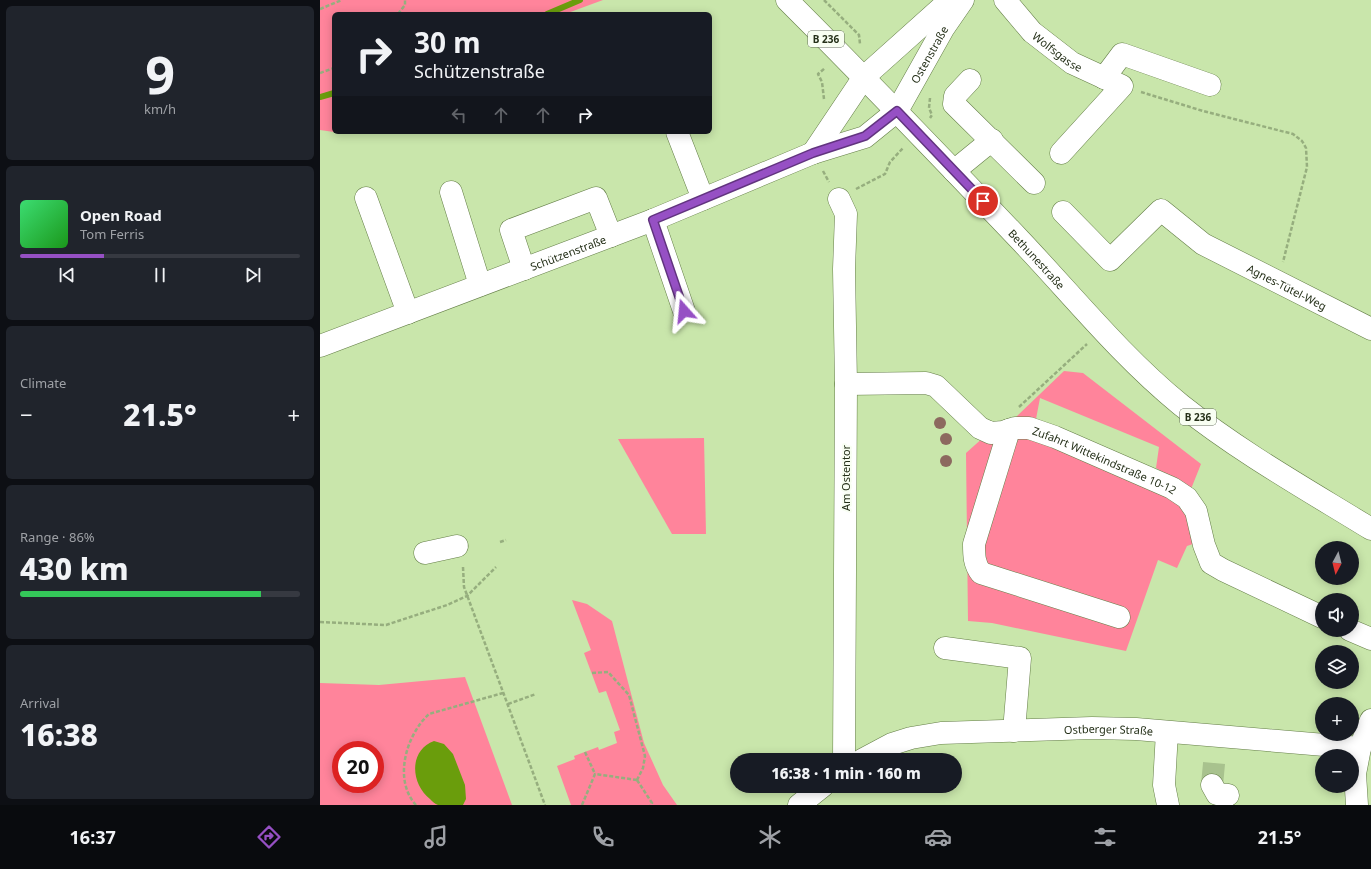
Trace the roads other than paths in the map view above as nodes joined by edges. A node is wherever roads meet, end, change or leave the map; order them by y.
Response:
1 (787, 0) edge
2 (950, 0) edge
3 (963, 0) edge
4 (1005, 0) edge
5 (864, 77) junction
6 (970, 80) dead end
7 (1113, 82) junction
8 (1210, 85) dead end
9 (897, 111) junction
10 (678, 134) edge
11 (992, 140) junction
12 (813, 153) junction
13 (1061, 153) dead end
14 (954, 171) junction
15 (1034, 183) dead end
16 (451, 192) dead end
17 (366, 198) dead end
18 (703, 199) junction
19 (839, 199) road end
20 (1063, 212) dead end
21 (653, 220) junction
22 (611, 236) junction
23 (524, 269) junction
24 (480, 285) junction
25 (684, 311) dead end
26 (408, 313) junction
27 (1371, 329) edge
28 (320, 346) edge
29 (846, 384) junction
30 (1012, 421) junction
31 (1371, 528) edge
32 (457, 546) dead end
33 (424, 553) dead end
34 (1315, 614) edge
35 (1119, 617) dead end
36 (1359, 634) edge
37 (1371, 639) edge
38 (945, 648) dead end
39 (1371, 720) edge
40 (1014, 731) junction
41 (1167, 732) junction
42 (1360, 748) junction
43 (844, 753) edge
44 (875, 753) edge
45 (814, 793) edge
46 (799, 805) edge
47 (1168, 805) edge
48 (1357, 805) edge

1 - 5 street, Bethunestraße / B 236
2 - 5 street, Ostenstraße
3 - 9 street, Ostenstraße
4 - 7 street, Wolfsgasse
5 - 9 street, Bethunestraße / B 236
5 - 12 street
6 - 11 street
7 - 8 street
7 - 13 street
9 - 12 street, Schützenstraße
9 - 14 street, Bethunestraße / B 236
10 - 18 street
11 - 14 street
11 - 15 street
12 - 18 street, Schützenstraße
14 - 31 street, Bethunestraße / B 236
16 - 24 street
17 - 26 street
18 - 21 street, Schützenstraße
19 - 29 street, Am Ostentor
20 - 27 street, Agnes-Tütel-Weg
21 - 22 street, Schützenstraße
21 - 25 street
22 - 23 street, Schützenstraße
22 - 23 street
23 - 24 street, Schützenstraße
24 - 26 street, Schützenstraße
26 - 28 street, Schützenstraße
29 - 30 street, Zufahrt Wittekindstraße 10-12
29 - 43 street, Am Ostentor
30 - 34 street, Zufahrt Wittekindstraße 10-12
30 - 35 street
32 - 33 street
36 - 37 street
38 - 40 street
39 - 42 street
40 - 41 street, Ostberger Straße
40 - 44 street, Ostberger Straße
41 - 42 street, Ostberger Straße
41 - 47 street
42 - 48 street
45 - 46 street

